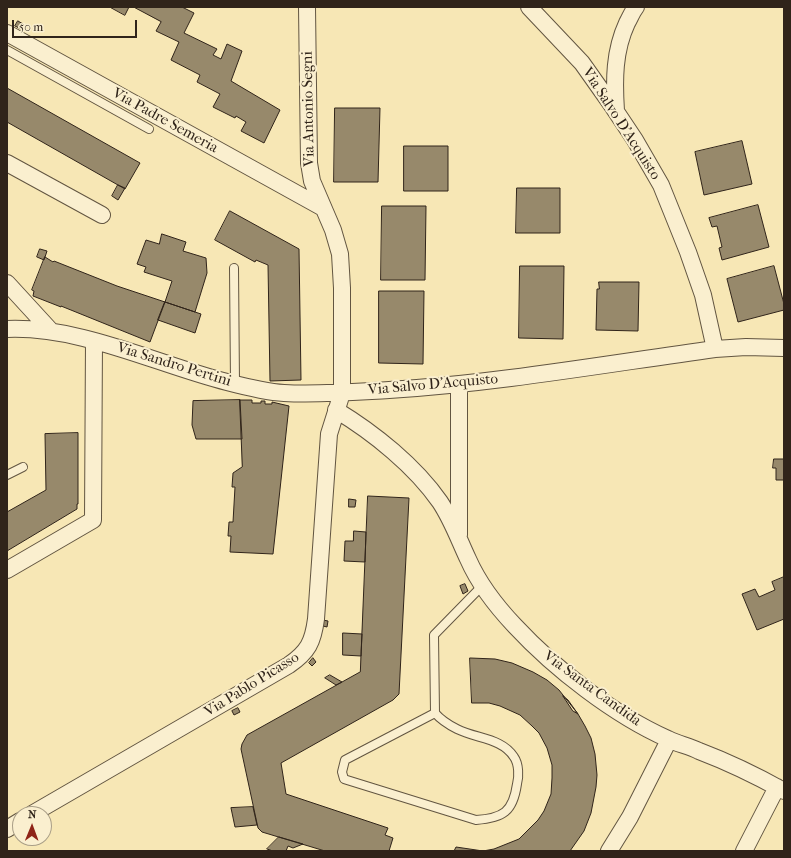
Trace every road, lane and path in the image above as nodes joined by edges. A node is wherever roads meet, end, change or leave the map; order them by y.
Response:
1 (307, 7) edge
2 (529, 7) edge
3 (636, 7) edge
4 (7, 33) edge
5 (7, 50) edge
6 (616, 111) junction
7 (148, 128) dead end
8 (7, 163) edge
9 (323, 208) junction
10 (102, 215) dead end
11 (234, 268) dead end
12 (7, 283) edge
13 (7, 329) edge
14 (51, 331) junction
15 (94, 341) junction
16 (784, 348) edge
17 (715, 349) junction
18 (235, 384) junction
19 (459, 385) junction
20 (342, 392) junction
21 (336, 410) junction
22 (23, 467) dead end
23 (7, 475) edge
24 (459, 540) junction
25 (7, 570) edge
26 (482, 586) junction
27 (435, 713) junction
28 (669, 740) junction
29 (780, 789) edge
30 (46, 806) edge
31 (608, 851) edge
32 (744, 851) edge

1 - 9 street, Via Antonio Segni
2 - 6 street, Via Salvo D'Acquisto
3 - 6 street
4 - 9 street, Via Padre Semeria
5 - 7 lane
6 - 17 street, Via Salvo D'Acquisto
8 - 10 street
9 - 20 street, Via Antonio Segni
11 - 18 lane
12 - 14 street
13 - 14 street, Via Sandro Pertini
14 - 15 street, Via Sandro Pertini
15 - 18 street, Via Sandro Pertini
15 - 25 street
16 - 17 street, Via Salvo D'Acquisto
17 - 19 street, Via Salvo D'Acquisto
18 - 20 street, Via Sandro Pertini
19 - 20 street, Via Salvo D'Acquisto
19 - 24 street
20 - 21 street, Via Pablo Picasso
21 - 24 street, Via Santa Candida
21 - 30 street, Via Pablo Picasso
22 - 23 lane
24 - 26 street, Via Santa Candida
26 - 27 lane
26 - 28 street, Via Santa Candida
27 - 27 lane
28 - 29 street, Via Santa Candida
28 - 31 street
29 - 32 street

